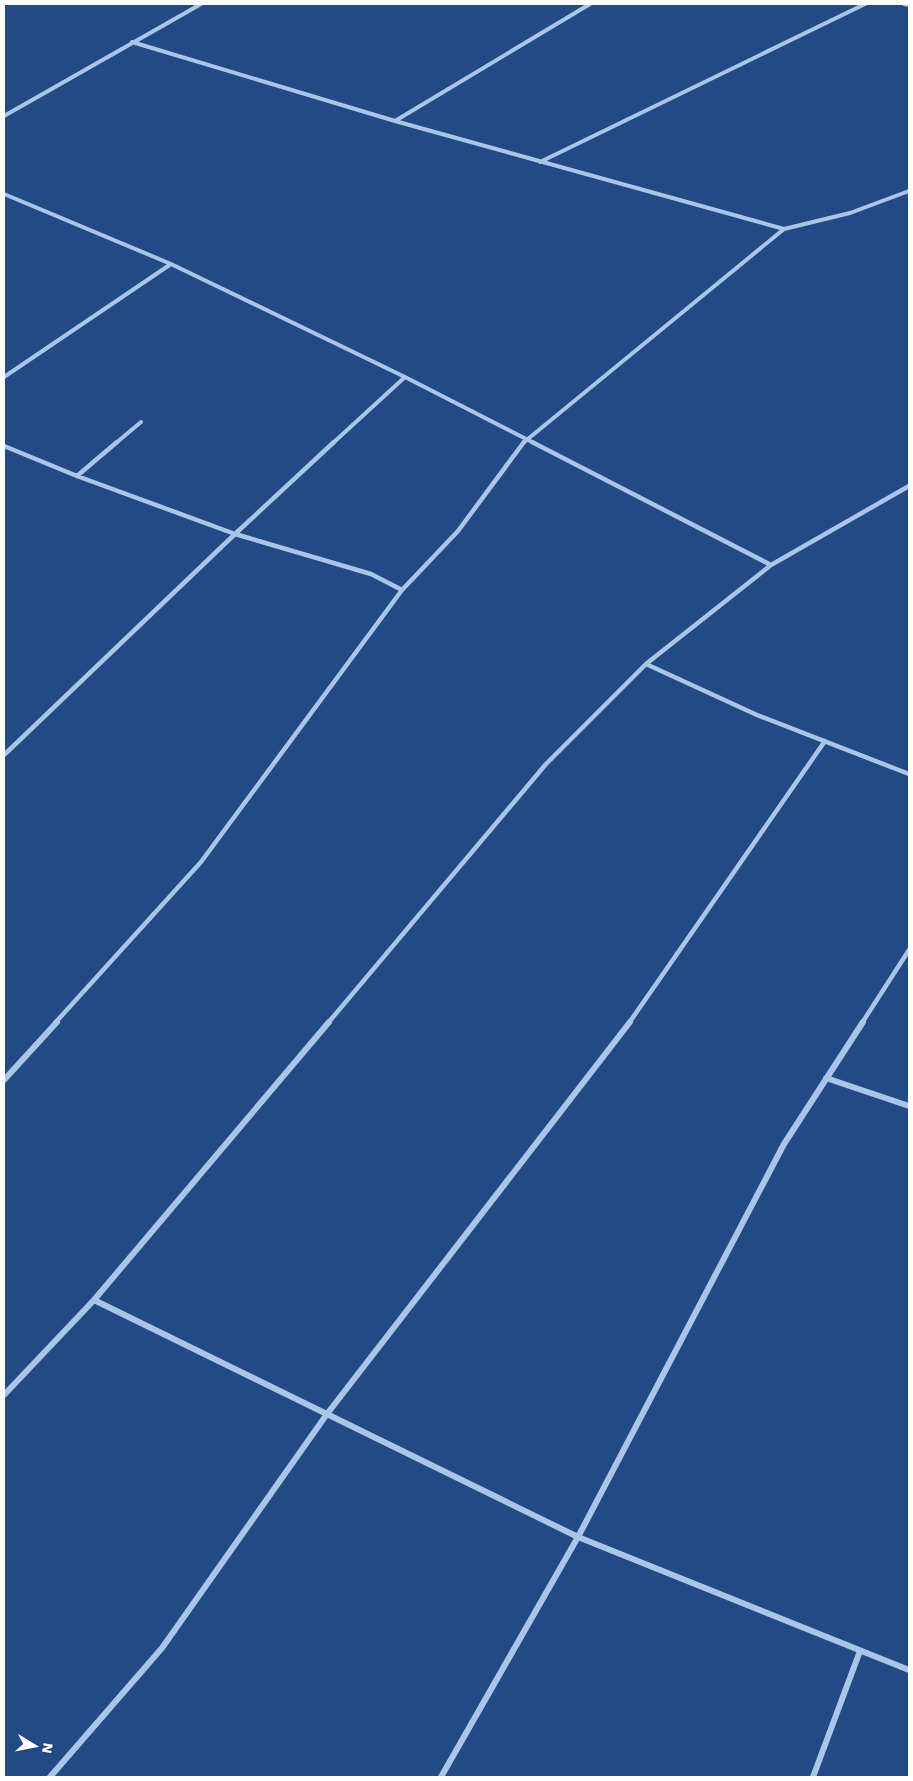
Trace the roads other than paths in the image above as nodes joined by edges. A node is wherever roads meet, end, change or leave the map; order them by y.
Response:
1 (201, 4) edge
2 (590, 4) edge
3 (865, 4) edge
4 (904, 4) edge
5 (909, 6) edge
6 (132, 42) junction
7 (4, 116) edge
8 (395, 121) junction
9 (540, 162) junction
10 (909, 191) edge
11 (4, 194) edge
12 (784, 229) junction
13 (171, 264) junction
14 (4, 377) edge
15 (405, 377) junction
16 (141, 422) dead end
17 (526, 439) junction
18 (4, 446) edge
19 (77, 476) junction
20 (909, 486) edge
21 (235, 534) junction
22 (771, 565) junction
23 (402, 590) junction
24 (646, 664) junction
25 (825, 741) junction
26 (4, 755) edge
27 (909, 774) edge
28 (909, 950) edge
29 (826, 1078) junction
30 (4, 1080) edge
31 (909, 1106) edge
32 (94, 1300) junction
33 (4, 1395) edge
34 (328, 1414) junction
35 (578, 1538) junction
36 (860, 1651) junction
37 (909, 1670) edge
38 (50, 1777) edge
39 (440, 1777) edge
40 (813, 1777) edge

1 - 6 street
2 - 8 street
3 - 9 street
4 - 5 street
6 - 7 street
6 - 8 street
8 - 9 street
9 - 12 street
10 - 12 street
11 - 13 street
12 - 17 street
13 - 14 street
13 - 15 street
15 - 17 street
15 - 21 street
16 - 19 street
17 - 22 street
17 - 23 street
18 - 19 street
19 - 21 street
20 - 22 street
21 - 23 street
21 - 26 street
22 - 24 street
23 - 30 street
24 - 25 street
24 - 32 street
25 - 27 street
25 - 34 street
28 - 29 street
29 - 31 street
29 - 35 street
32 - 33 street
32 - 34 street
34 - 35 street
34 - 38 street
35 - 36 street
35 - 39 street
36 - 37 street
36 - 40 street

